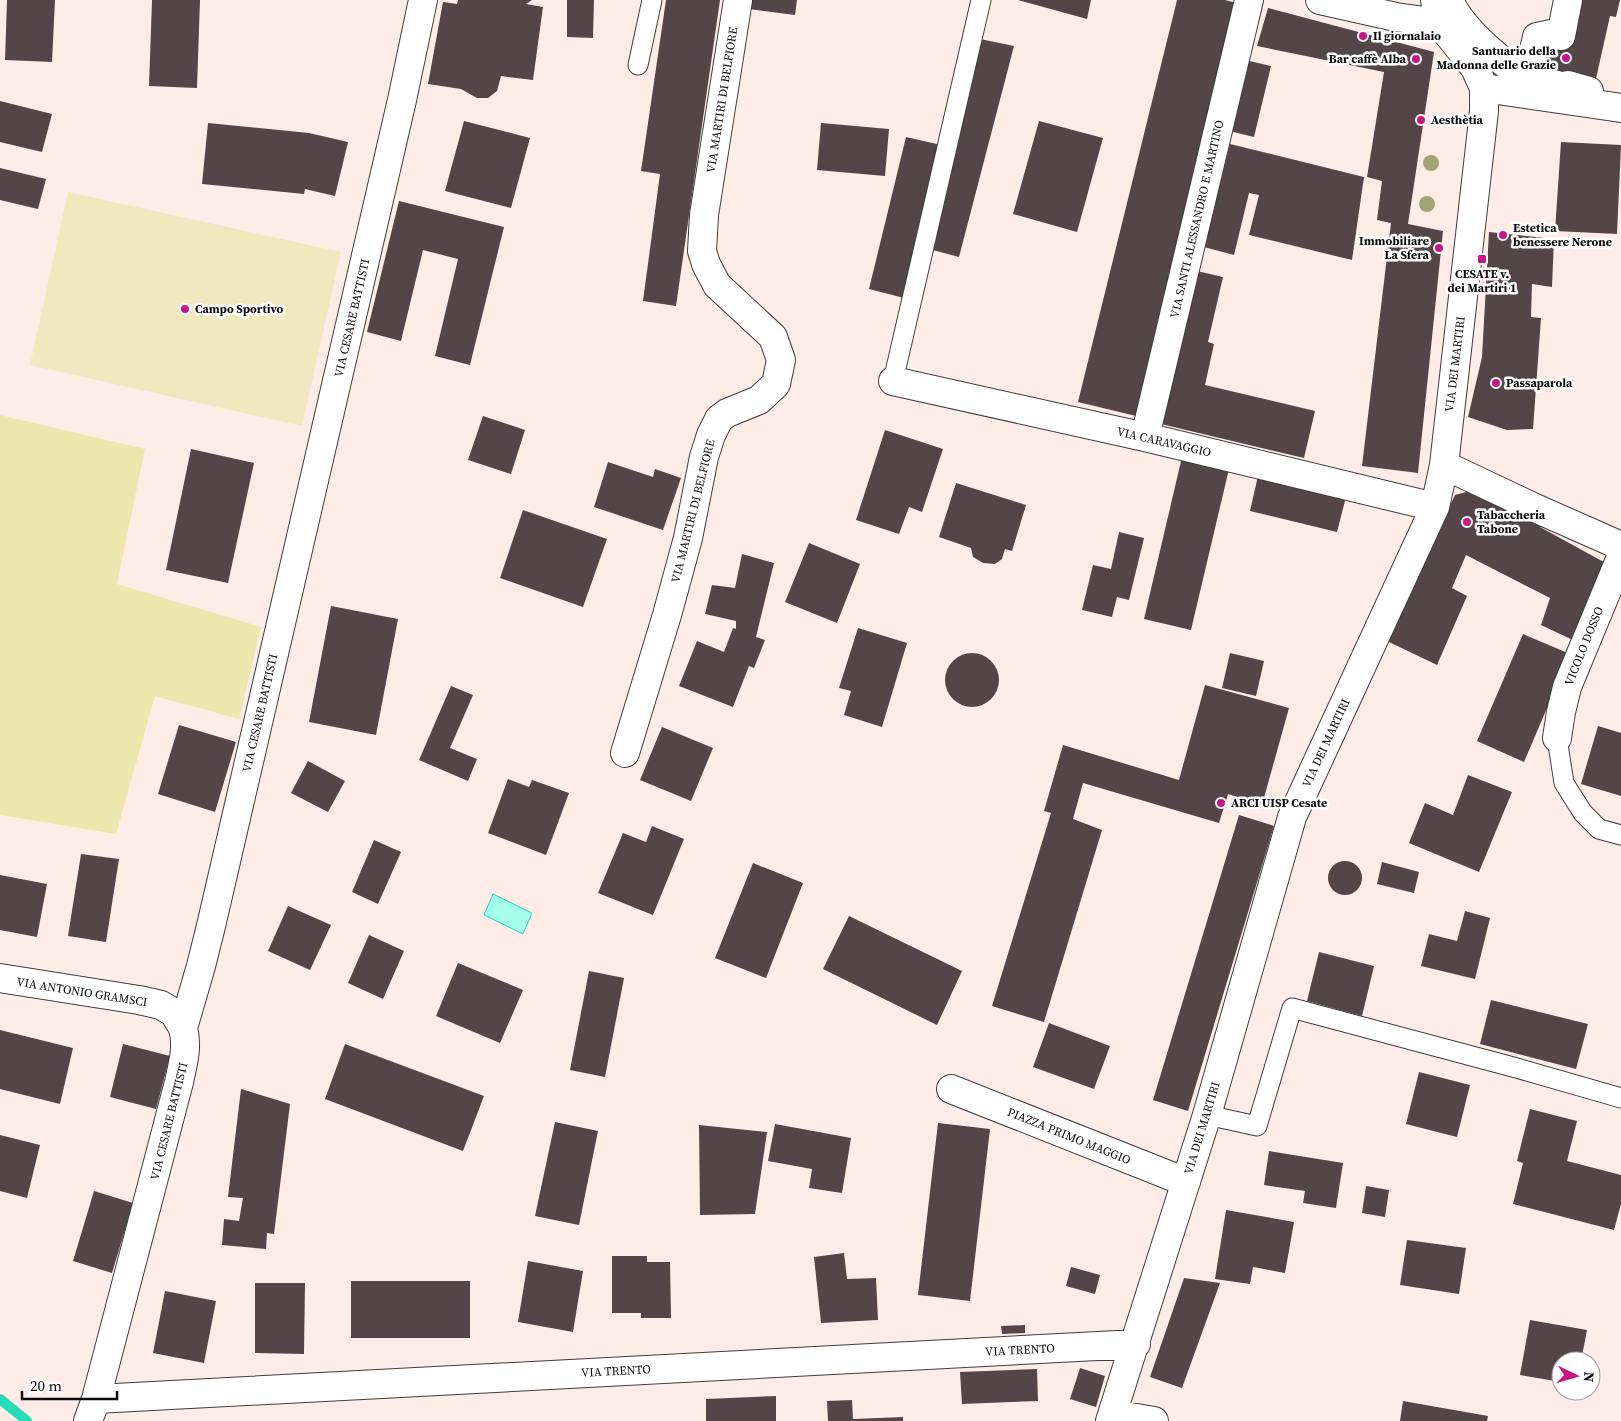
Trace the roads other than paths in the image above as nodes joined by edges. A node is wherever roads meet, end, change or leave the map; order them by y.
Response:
1 (423, 0) edge
2 (652, 0) edge
3 (738, 0) edge
4 (980, 0) edge
5 (1249, 0) edge
6 (1320, 0) edge
7 (1568, 0) edge
8 (1441, 8) edge
9 (638, 65) dead end
10 (1484, 88) junction
11 (1621, 108) edge
12 (893, 381) joint
13 (1145, 437) junction
14 (1444, 466) junction
15 (1435, 506) junction
16 (1621, 546) edge
17 (1621, 557) edge
18 (1557, 738) joint
19 (625, 753) dead end
20 (1621, 835) edge
21 (0, 978) edge
22 (183, 1028) junction
23 (951, 1089) dead end
24 (1621, 1098) edge
25 (1207, 1116) junction
26 (1186, 1182) junction
27 (1136, 1344) junction
28 (92, 1410) edge
29 (1111, 1417) edge
30 (1154, 1421) edge

1 - 22 street, VIA CESARE BATTISTI
2 - 9 lane
3 - 19 street, VIA MARTIRI DI BELFIORE
4 - 12 lane
5 - 13 street, VIA SANTI ALESSANDRO E MARTINO
6 - 8 street
7 - 8 street
8 - 10 street
10 - 11 street
10 - 14 street, VIA DEI MARTIRI
12 - 13 street, VIA CARAVAGGIO
13 - 15 street, VIA CARAVAGGIO
14 - 15 street, VIA DEI MARTIRI
14 - 16 street
15 - 25 street, VIA DEI MARTIRI
17 - 18 street, VICOLO DOSSO
18 - 20 lane
21 - 22 street, VIA ANTONIO GRAMSCI
22 - 28 street, VIA CESARE BATTISTI
23 - 26 street, PIAZZA PRIMO MAGGIO
24 - 25 lane
25 - 26 street, VIA DEI MARTIRI
26 - 27 street, VIA DEI MARTIRI
27 - 28 street, VIA TRENTO
27 - 29 street, VIA DEI MARTIRI
29 - 30 street

